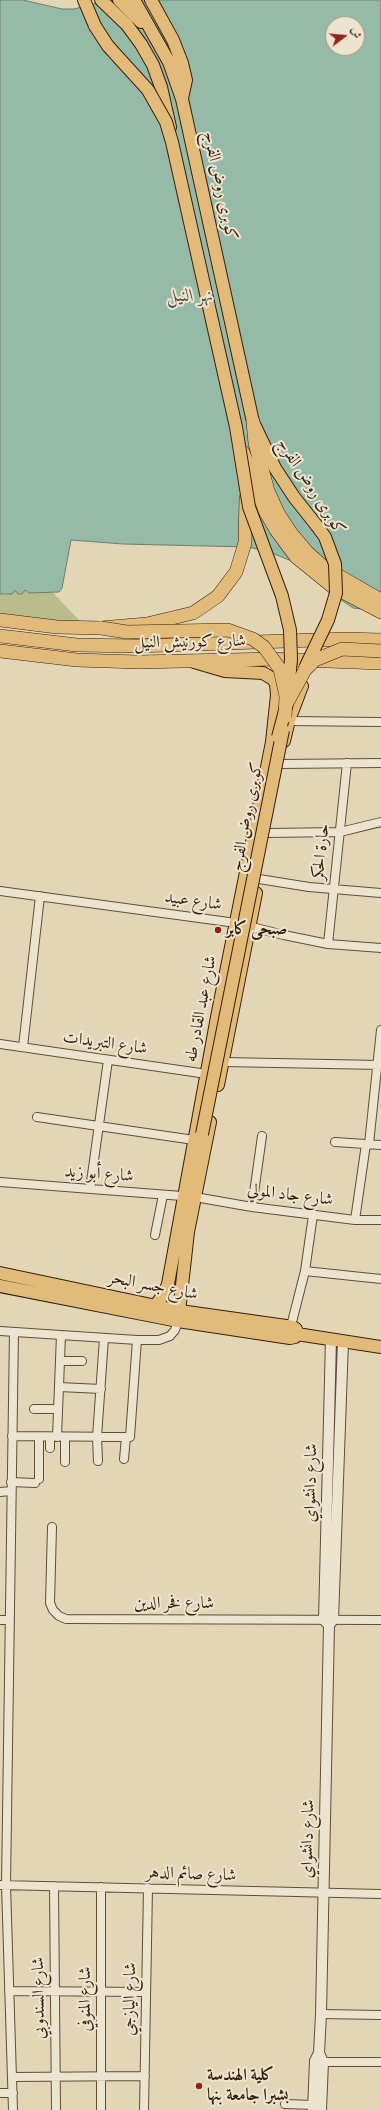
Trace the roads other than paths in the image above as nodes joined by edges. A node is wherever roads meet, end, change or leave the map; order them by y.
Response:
1 (84, 0) edge
2 (101, 0) edge
3 (119, 0) edge
4 (134, 0) edge
5 (151, 0) edge
6 (153, 37) junction
7 (182, 99) junction
8 (172, 142) junction
9 (253, 422) junction
10 (236, 427) junction
11 (247, 493) junction
12 (381, 600) edge
13 (381, 612) edge
14 (0, 620) edge
15 (101, 628) junction
16 (0, 636) edge
17 (381, 640) edge
18 (0, 650) edge
19 (381, 651) edge
20 (325, 660) junction
21 (194, 662) junction
22 (381, 663) edge
23 (287, 703) junction
24 (287, 719) junction
25 (381, 722) edge
26 (381, 762) edge
27 (347, 763) junction
28 (279, 764) junction
29 (381, 822) edge
30 (340, 832) junction
31 (267, 833) junction
32 (259, 879) junction
33 (244, 882) junction
34 (334, 890) junction
35 (0, 891) edge
36 (381, 893) edge
37 (40, 896) junction
38 (236, 923) junction
39 (250, 925) junction
40 (381, 938) edge
41 (328, 944) junction
42 (380, 948) edge
43 (381, 1030) edge
44 (0, 1044) edge
45 (23, 1047) junction
46 (108, 1060) junction
47 (223, 1062) junction
48 (379, 1065) edge
49 (206, 1074) junction
50 (38, 1117) dead end
51 (98, 1126) junction
52 (262, 1136) dead end
53 (198, 1137) junction
54 (335, 1142) dead end
55 (367, 1144) junction
56 (381, 1144) edge
57 (202, 1161) junction
58 (0, 1182) edge
59 (90, 1189) junction
60 (163, 1195) junction
61 (190, 1197) junction
62 (252, 1207) junction
63 (314, 1214) junction
64 (355, 1220) junction
65 (381, 1220) edge
66 (155, 1235) dead end
67 (305, 1272) junction
68 (0, 1273) edge
69 (381, 1279) edge
70 (0, 1286) edge
71 (164, 1294) junction
72 (180, 1296) junction
73 (155, 1306) junction
74 (179, 1316) junction
75 (294, 1330) junction
76 (0, 1331) edge
77 (14, 1332) junction
78 (61, 1335) junction
79 (104, 1338) junction
80 (138, 1340) junction
81 (337, 1340) junction
82 (381, 1347) edge
83 (60, 1361) junction
84 (82, 1361) dead end
85 (59, 1387) junction
86 (101, 1389) junction
87 (34, 1408) dead end
88 (58, 1409) junction
89 (12, 1436) junction
90 (40, 1437) junction
91 (58, 1437) junction
92 (97, 1437) junction
93 (128, 1437) junction
94 (50, 1448) dead end
95 (124, 1459) dead end
96 (98, 1461) dead end
97 (65, 1462) dead end
98 (11, 1482) junction
99 (11, 1491) junction
100 (0, 1492) edge
101 (52, 1527) dead end
102 (0, 1620) edge
103 (9, 1620) junction
104 (381, 1620) edge
105 (329, 1622) junction
106 (4, 1752) edge
107 (3, 1885) edge
108 (54, 1886) junction
109 (101, 1887) junction
110 (148, 1888) junction
111 (324, 1893) junction
112 (381, 1894) edge
113 (9, 1991) junction
114 (55, 1991) junction
115 (101, 1992) junction
116 (146, 1992) junction
117 (321, 2014) junction
118 (381, 2015) edge
119 (319, 2059) junction
120 (381, 2062) edge
121 (101, 2075) junction
122 (56, 2076) junction
123 (144, 2076) junction
124 (12, 2077) junction
125 (13, 2093) junction
126 (0, 2094) edge
127 (285, 2104) dead end
128 (316, 2108) edge
129 (13, 2110) edge
130 (56, 2110) edge
131 (101, 2110) edge
132 (144, 2110) edge

1 - 8 main road, كوبرى روض الفرج, bridge
2 - 8 main road, bridge
3 - 6 main road
4 - 6 main road, كوبرى روض الفرج
5 - 7 main road
6 - 7 main road, كوبرى روض الفرج
7 - 9 main road, كوبرى روض الفرج
8 - 10 main road, كوبرى روض الفرج, bridge
9 - 12 highway
9 - 24 main road, كوبرى روض الفرج, bridge
10 - 11 main road, كوبرى روض الفرج, bridge
10 - 13 highway, bridge
11 - 15 highway, bridge
11 - 23 main road, كوبرى روض الفرج, bridge
14 - 15 highway
15 - 24 highway, bridge
16 - 17 highway, شارع كورنيش النيل
18 - 21 highway, شارع كورنيش النيل
19 - 23 highway, bridge
20 - 21 highway, شارع كورنيش النيل
20 - 22 highway, شارع كورنيش النيل
20 - 24 main road, شارع عبد القادر طه
21 - 33 main road, شارع عبد القادر طه
23 - 33 main road, كوبرى روض الفرج, bridge
24 - 25 street
24 - 28 main road, شارع عبد القادر طه
24 - 53 main road, كوبرى روض الفرج, bridge
26 - 27 street
27 - 28 street
27 - 30 street, حارة الحكر
28 - 31 main road, شارع عبد القادر طه
29 - 30 street
30 - 31 street
30 - 34 street, حارة الحكر
31 - 32 main road, شارع عبد القادر طه
32 - 34 street
32 - 39 main road, شارع عبد القادر طه
33 - 38 main road, شارع عبد القادر طه
34 - 36 street
34 - 41 street, حارة الحكر
35 - 37 street, شارع عبيد
37 - 38 street, شارع عبيد
37 - 45 street
38 - 39 street, شارع عبيد
38 - 49 main road, شارع عبد القادر طه
39 - 41 street, شارع عبيد
39 - 47 main road, شارع عبد القادر طه
40 - 42 street
41 - 42 street, شارع عبيد
43 - 48 street
44 - 45 street, شارع التبريدات
45 - 46 street, شارع التبريدات
46 - 49 street, شارع التبريدات
46 - 51 street
47 - 48 street
47 - 57 main road, شارع عبد القادر طه
48 - 55 street
49 - 53 main road, شارع عبد القادر طه
50 - 51 street
51 - 53 street
51 - 59 street
52 - 62 street
53 - 57 main road, كوبرى روض الفرج
53 - 61 main road, شارع عبد القادر طه
54 - 55 street
55 - 56 street
55 - 64 street
57 - 61 main road, شارع عبد القادر طه
58 - 59 street, شارع أبو زيد
59 - 60 street, شارع أبو زيد
60 - 61 street, شارع أبو زيد
60 - 66 street
61 - 62 street, شارع جاد المولي
61 - 71 main road, شارع عبد القادر طه
61 - 72 main road, شارع عبد القادر طه
62 - 63 street, شارع جاد المولي
63 - 64 street, شارع جاد المولي
63 - 67 street
64 - 65 street, شارع جاد المولي
67 - 69 street
67 - 75 street
68 - 73 main road, شارع جسر البحر
70 - 74 main road, شارع جسر البحر
71 - 72 main road
71 - 73 main road, شارع عبد القادر طه
72 - 74 main road, شارع عبد القادر طه
73 - 74 main road, شارع جسر البحر
74 - 75 main road, شارع جسر البحر
74 - 80 street
75 - 81 main road, شارع جسر البحر
76 - 77 street
77 - 78 street
77 - 89 street
78 - 79 street
78 - 83 street
79 - 80 street
79 - 86 street
80 - 93 street
81 - 82 main road, شارع جسر البحر
81 - 105 street, شارع دانشواي
83 - 84 street
83 - 85 street
85 - 86 street
85 - 88 street
86 - 92 street
87 - 88 street
88 - 91 street
89 - 90 street
89 - 98 street
90 - 91 street
90 - 98 street
91 - 92 street
91 - 94 street
91 - 97 street
92 - 93 street
92 - 96 street
93 - 95 street
98 - 99 street
99 - 100 street
99 - 103 street
101 - 105 street, شارع فخر الدين
102 - 103 street
103 - 106 street
104 - 105 street, شارع فخر الدين
105 - 111 street, شارع دانشواي
106 - 107 street
107 - 108 street, شارع صائم الدهر
107 - 113 street
108 - 109 street, شارع صائم الدهر
108 - 114 street, شارع السندوبي
109 - 110 street, شارع صائم الدهر
109 - 115 street, شارع المنوفي
110 - 111 street, شارع صائم الدهر
110 - 116 street, شارع اليازجي
111 - 112 street, شارع صائم الدهر
111 - 117 street, شارع دانشواي
113 - 114 street
113 - 124 street
114 - 115 street
114 - 122 street, شارع السندوبي
115 - 116 street
115 - 121 street, شارع المنوفي
116 - 123 street, شارع اليازجي
117 - 118 street
117 - 119 street, شارع دانشواي
119 - 120 street
119 - 128 street, شارع دانشواي
121 - 122 street
121 - 123 street
121 - 131 street, شارع المنوفي
122 - 124 street
122 - 130 street, شارع السندوبي
123 - 132 street, شارع اليازجي
124 - 125 street
125 - 126 street
125 - 129 street
127 - 128 street

